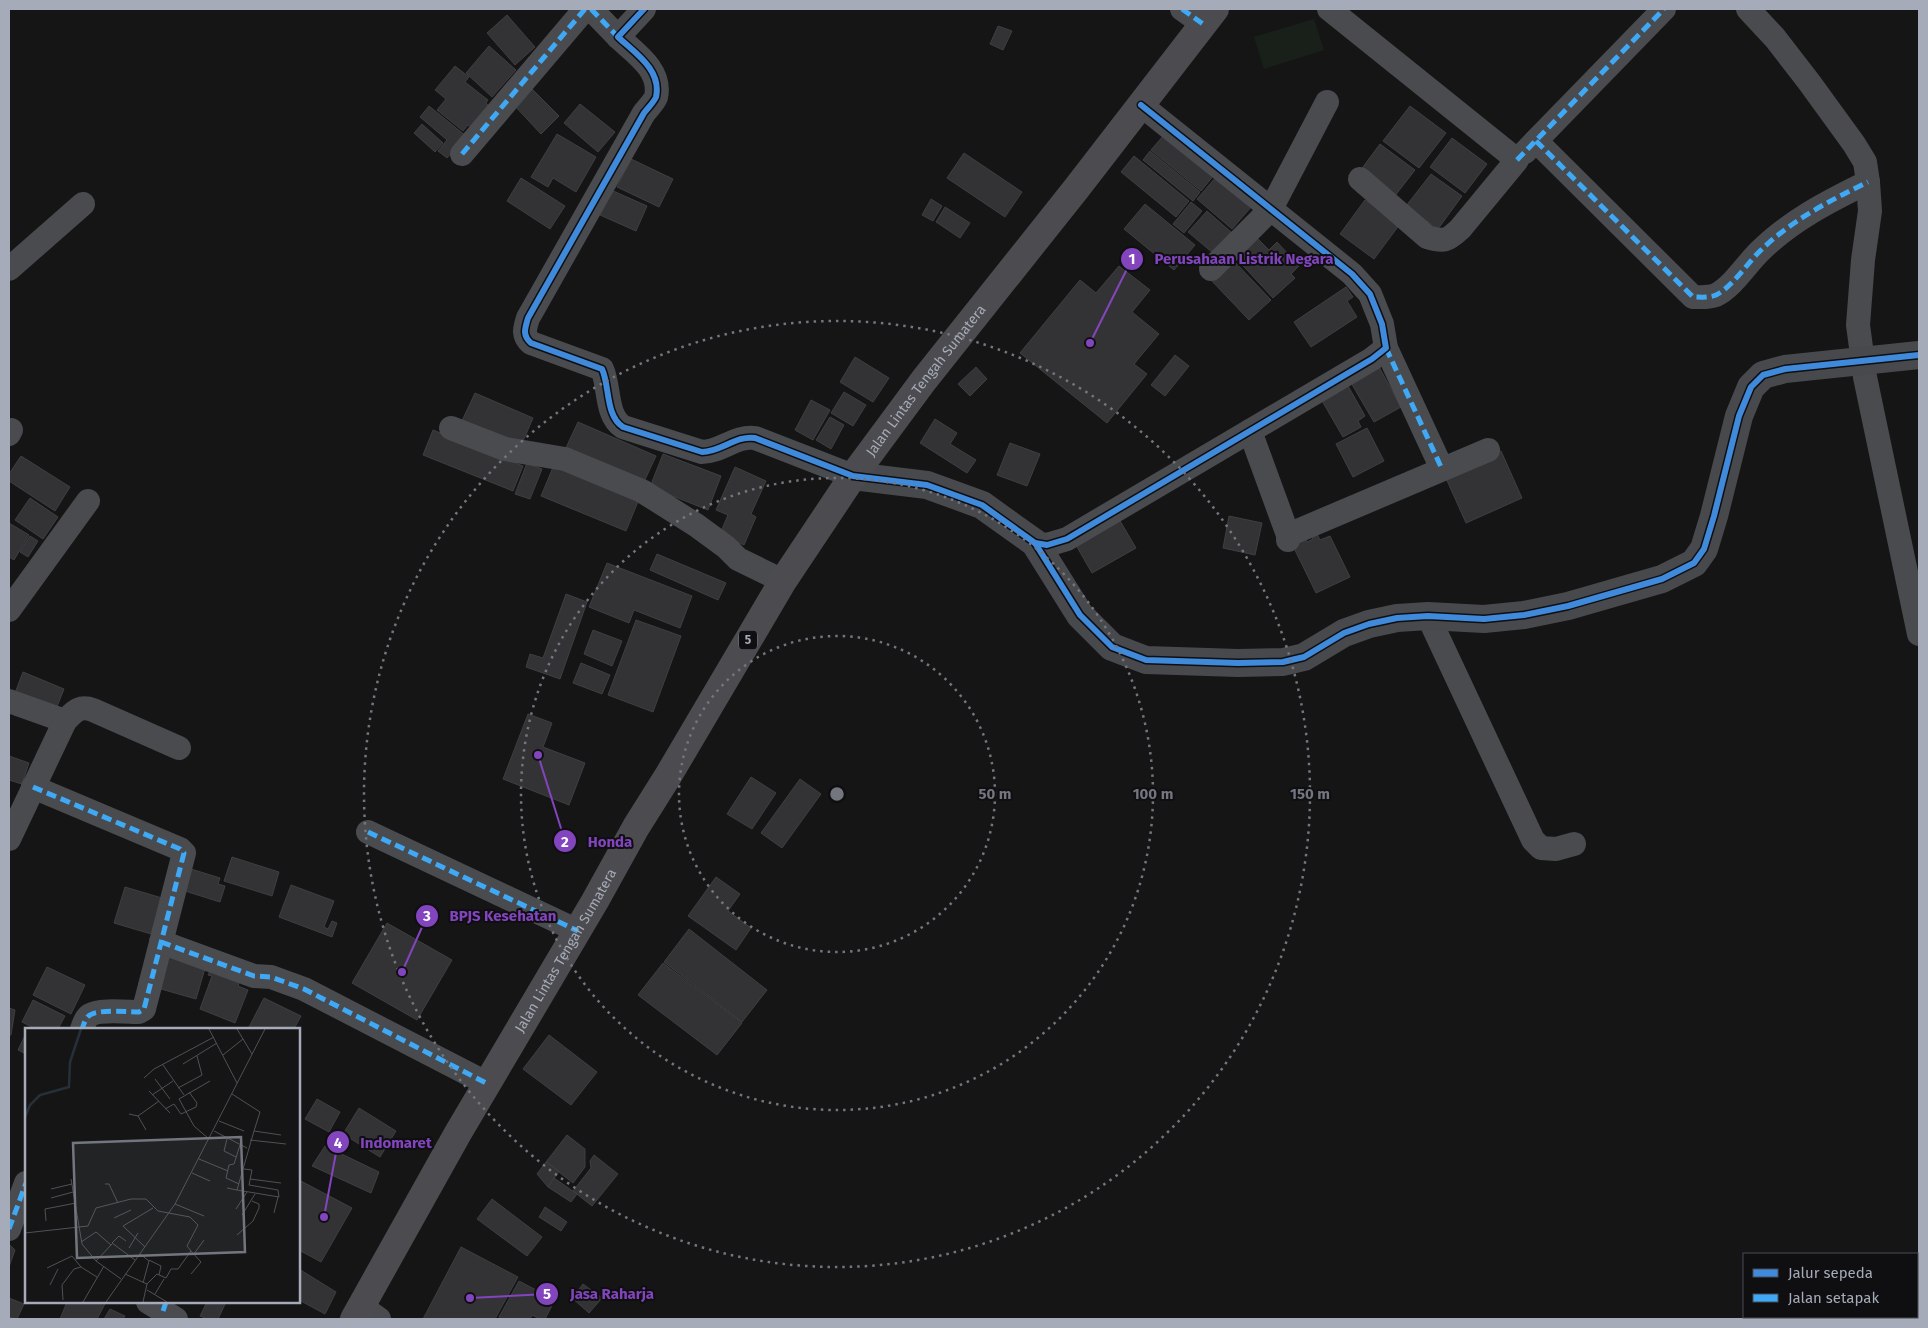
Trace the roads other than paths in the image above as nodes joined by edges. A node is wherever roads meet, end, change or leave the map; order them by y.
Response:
1 (585, 9) edge
2 (591, 9) edge
3 (644, 9) edge
4 (1329, 9) edge
5 (1664, 9) edge
6 (1748, 9) edge
7 (1200, 14) edge
8 (618, 37) junction
9 (1327, 102) dead end
10 (1141, 105) junction
11 (1536, 140) junction
12 (462, 154) dead end
13 (1517, 160) junction
14 (1360, 179) dead end
15 (1868, 182) junction
16 (83, 204) dead end
17 (1271, 210) junction
18 (9, 269) edge
19 (1211, 269) dead end
20 (1386, 348) junction
21 (1919, 355) edge
22 (1863, 361) junction
23 (451, 428) dead end
24 (1250, 432) junction
25 (1488, 450) dead end
26 (1442, 469) junction
27 (853, 476) junction
28 (88, 500) dead end
29 (1035, 543) junction
30 (783, 581) junction
31 (9, 610) edge
32 (1428, 616) junction
33 (1919, 634) edge
34 (9, 701) edge
35 (65, 722) junction
36 (180, 748) dead end
37 (33, 787) junction
38 (368, 832) dead end
39 (9, 839) edge
40 (1574, 844) dead end
41 (578, 931) junction
42 (162, 942) junction
43 (82, 1028) edge
44 (488, 1084) junction
45 (25, 1187) edge
46 (15, 1232) edge
47 (365, 1315) edge

1 - 12 street
2 - 8 street
3 - 8 street
4 - 13 street
5 - 11 street
6 - 15 street
7 - 10 highway, Jalan Lintas Tengah Sumatera / 5
8 - 27 street
9 - 17 street
10 - 17 street
10 - 27 highway, Jalan Lintas Tengah Sumatera / 5
11 - 13 street
11 - 15 street
13 - 14 street
15 - 22 street
16 - 18 street
17 - 19 street
17 - 20 street
20 - 24 street
20 - 26 street
21 - 22 street
22 - 32 street
22 - 33 street
23 - 30 street
24 - 26 street
24 - 29 street
25 - 26 street
27 - 29 street
27 - 30 highway, Jalan Lintas Tengah Sumatera / 5
28 - 31 street
29 - 32 street
30 - 41 highway, Jalan Lintas Tengah Sumatera / 5
32 - 40 street
34 - 35 street
35 - 36 street
35 - 37 street
37 - 39 street
37 - 42 street
38 - 41 street
41 - 44 highway, Jalan Lintas Tengah Sumatera / 5
42 - 43 street
42 - 44 street
44 - 47 highway, Jalan Lintas Tengah Sumatera / 5
45 - 46 street

